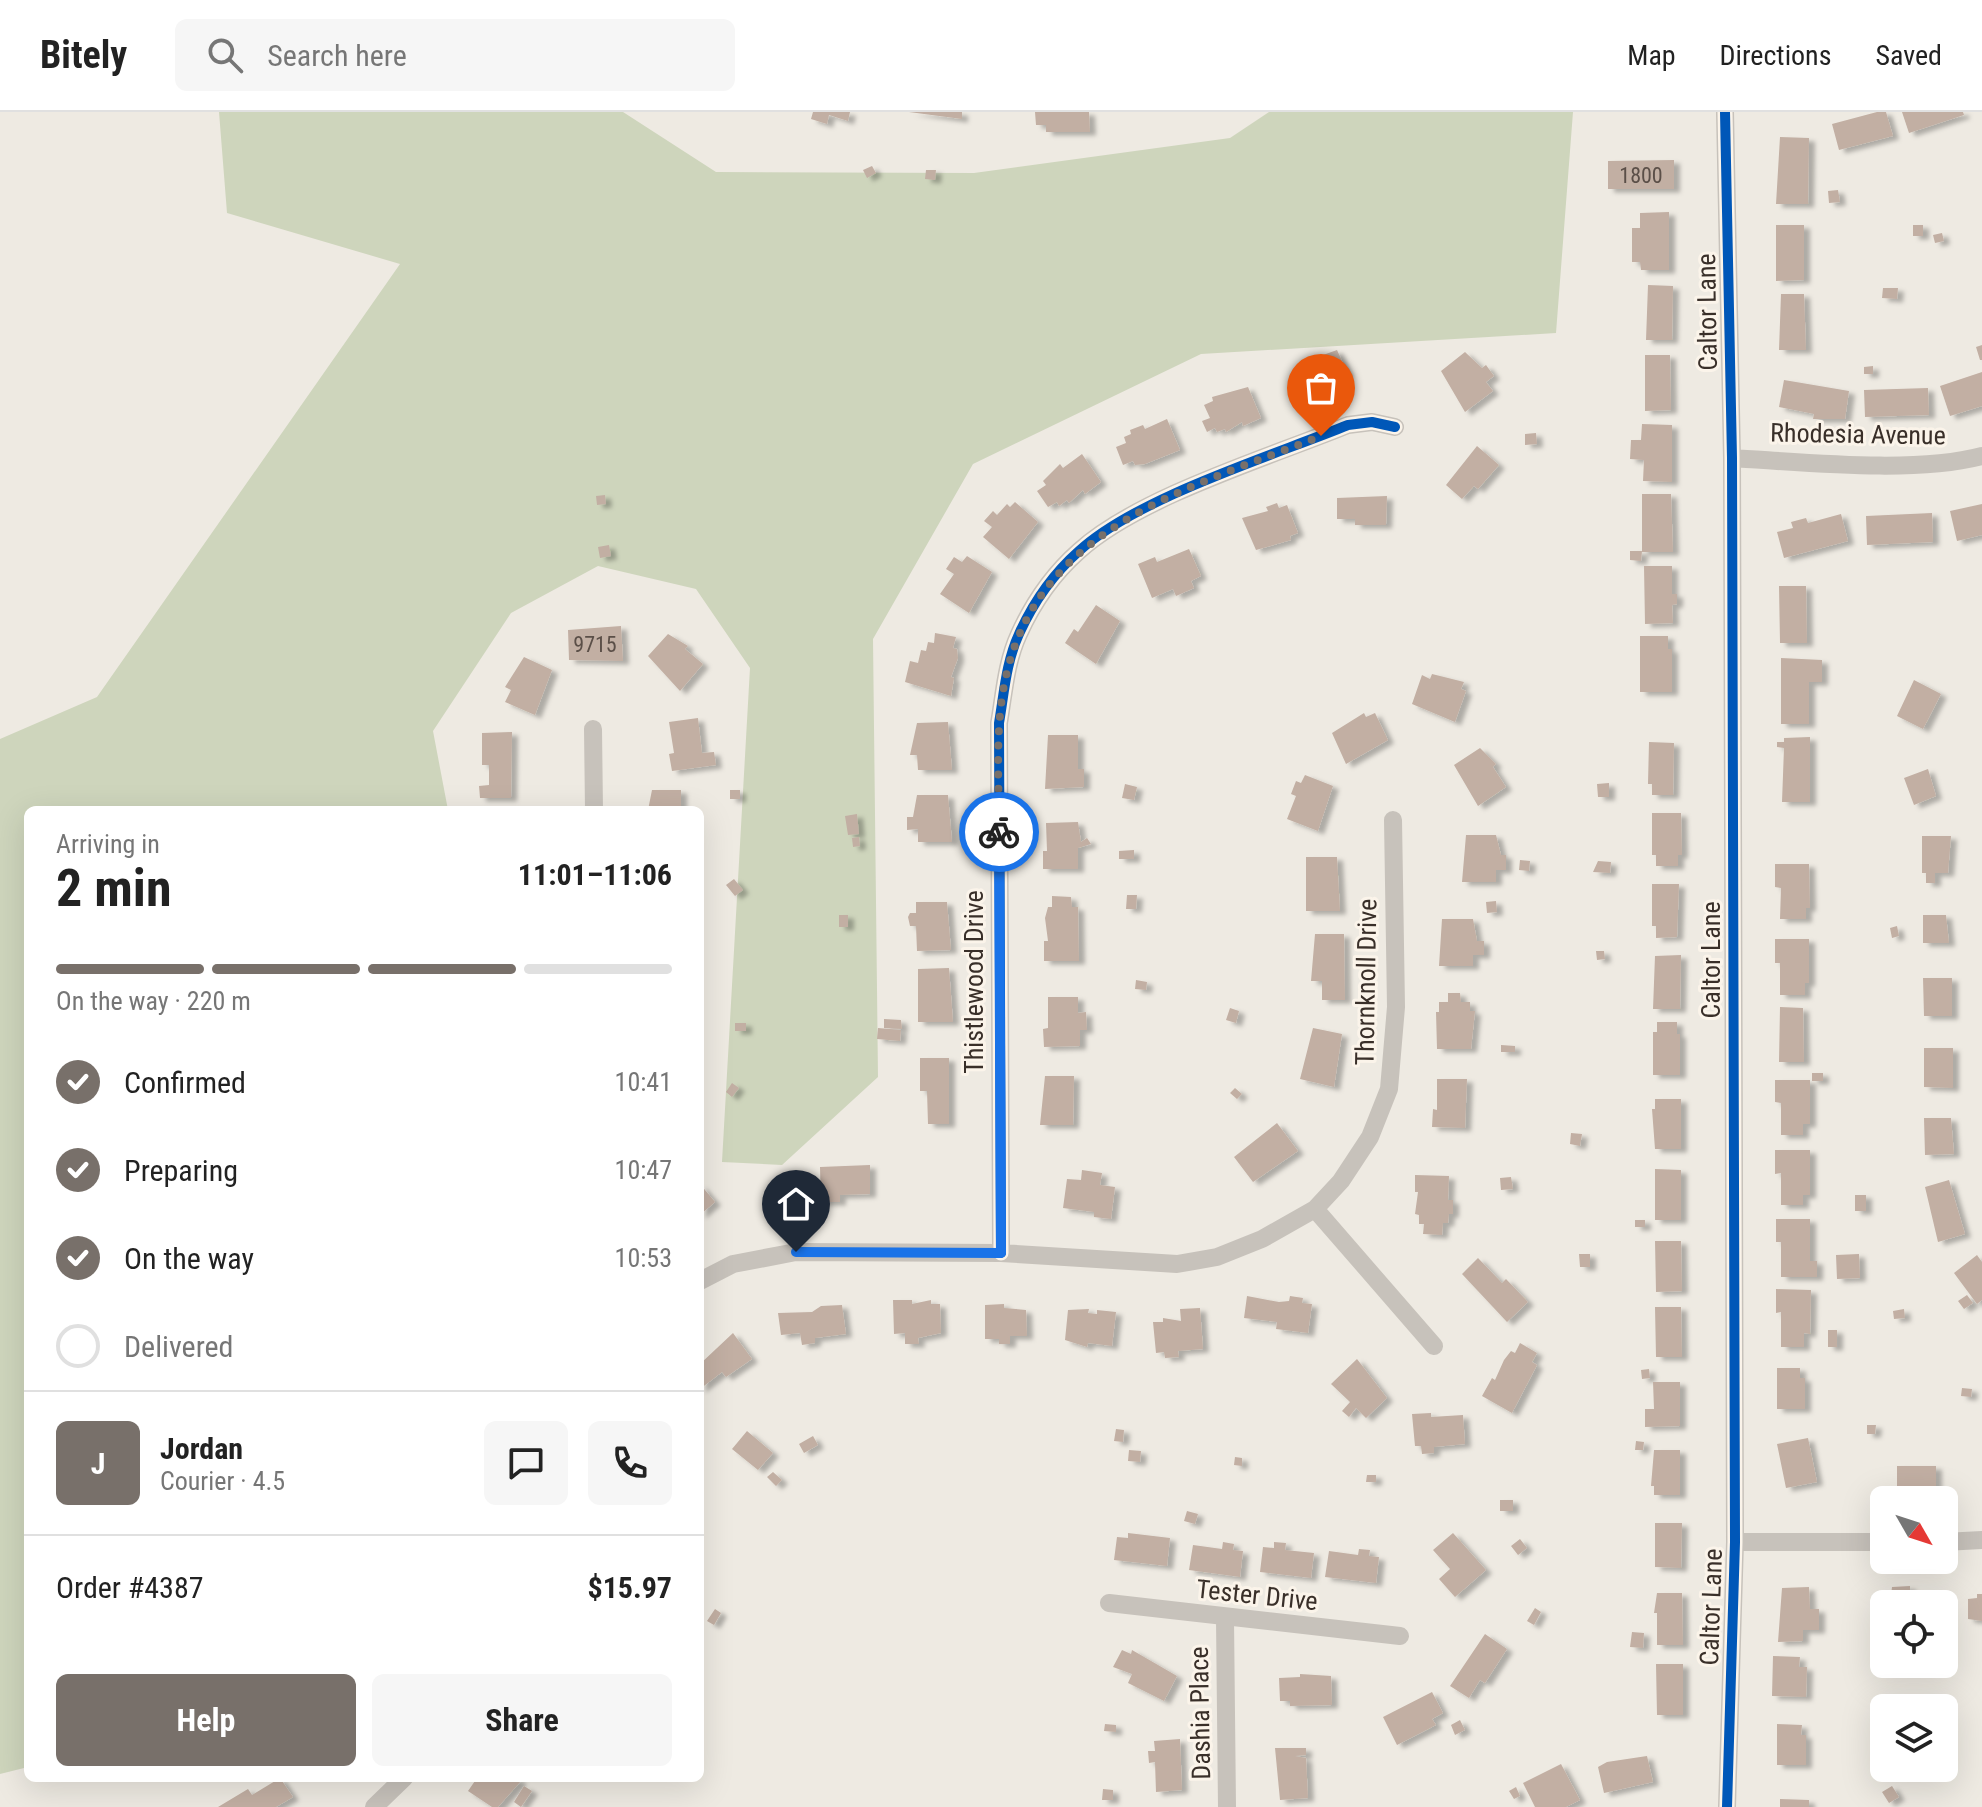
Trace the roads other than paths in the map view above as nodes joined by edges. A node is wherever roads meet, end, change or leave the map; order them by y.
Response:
1 (1725, 112) edge
2 (1395, 427) dead end
3 (1982, 456) edge
4 (1732, 458) junction
5 (593, 729) dead end
6 (594, 806) edge
7 (1393, 820) dead end
8 (1315, 1209) junction
9 (1001, 1253) junction
10 (704, 1279) edge
11 (1434, 1346) dead end
12 (1982, 1540) edge
13 (1958, 1541) edge
14 (1735, 1542) junction
15 (1870, 1542) edge
16 (1109, 1603) dead end
17 (1225, 1619) junction
18 (1400, 1636) dead end
19 (400, 1782) edge
20 (374, 1807) edge
21 (1227, 1807) edge
22 (1727, 1807) edge

1 - 4 street, Caltor Lane
2 - 9 street, Thistlewood Drive
3 - 4 street, Rhodesia Avenue
4 - 14 street, Caltor Lane
5 - 6 street
7 - 8 street, Thornknoll Drive
8 - 9 street, Thornknoll Drive
8 - 11 street
9 - 10 street, Thornknoll Drive
12 - 13 street
14 - 15 street
14 - 22 street, Caltor Lane
16 - 17 street, Tester Drive
17 - 18 street, Tester Drive
17 - 21 street, Dashia Place
19 - 20 street

